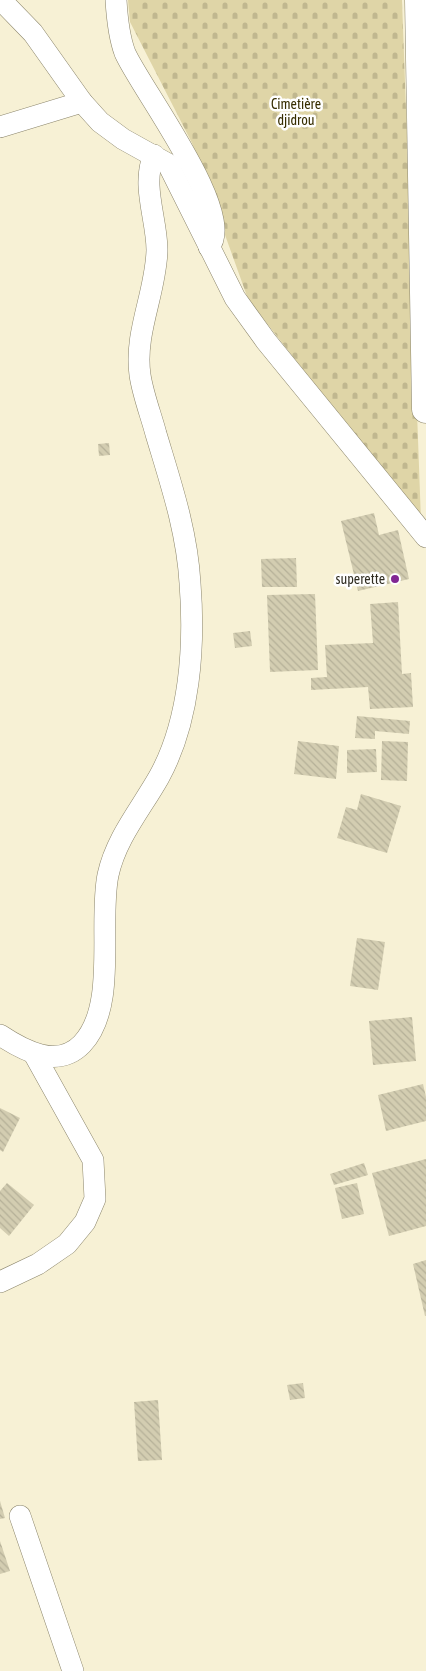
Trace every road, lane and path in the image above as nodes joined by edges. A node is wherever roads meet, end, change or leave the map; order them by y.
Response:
1 (1, 0) edge
2 (116, 0) edge
3 (419, 0) edge
4 (82, 102) junction
5 (0, 127) edge
6 (154, 155) junction
7 (209, 247) junction
8 (426, 409) edge
9 (426, 537) edge
10 (0, 1034) edge
11 (34, 1054) junction
12 (0, 1282) edge
13 (20, 1516) dead end
14 (73, 1671) edge

1 - 4 street
2 - 7 street
3 - 8 street
4 - 5 street
4 - 6 street
6 - 7 street
6 - 11 street
7 - 9 street
10 - 11 street
11 - 12 street
13 - 14 street

